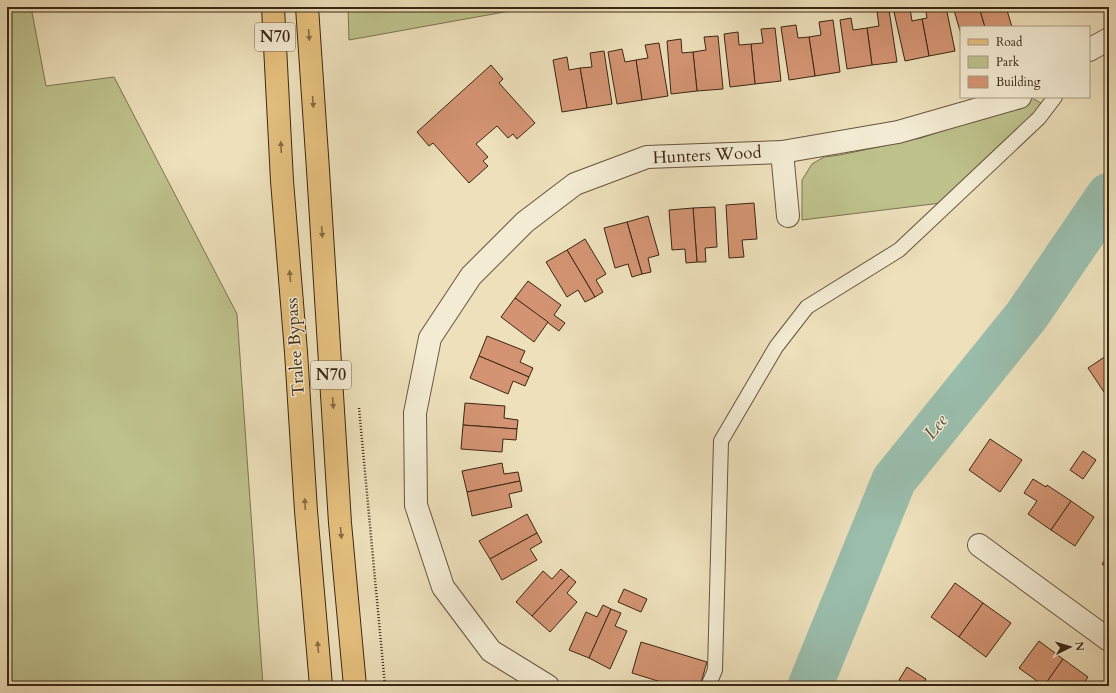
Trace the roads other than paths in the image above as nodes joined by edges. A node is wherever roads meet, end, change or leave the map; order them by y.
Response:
1 (273, 7) edge
2 (307, 7) edge
3 (1109, 39) edge
4 (1090, 49) edge
5 (1017, 98) edge
6 (1054, 98) edge
7 (782, 152) junction
8 (788, 216) dead end
9 (979, 545) dead end
10 (1109, 640) edge
11 (321, 686) edge
12 (355, 686) edge
13 (548, 686) edge
14 (708, 686) edge

11 -> 1 main road, Tralee Bypass / N70
2 -> 12 main road, Tralee Bypass / N70
3 - 4 street
5 - 7 street, Hunters Wood
6 - 14 lane
7 - 8 street
7 - 13 street, Hunters Wood
9 - 10 street

